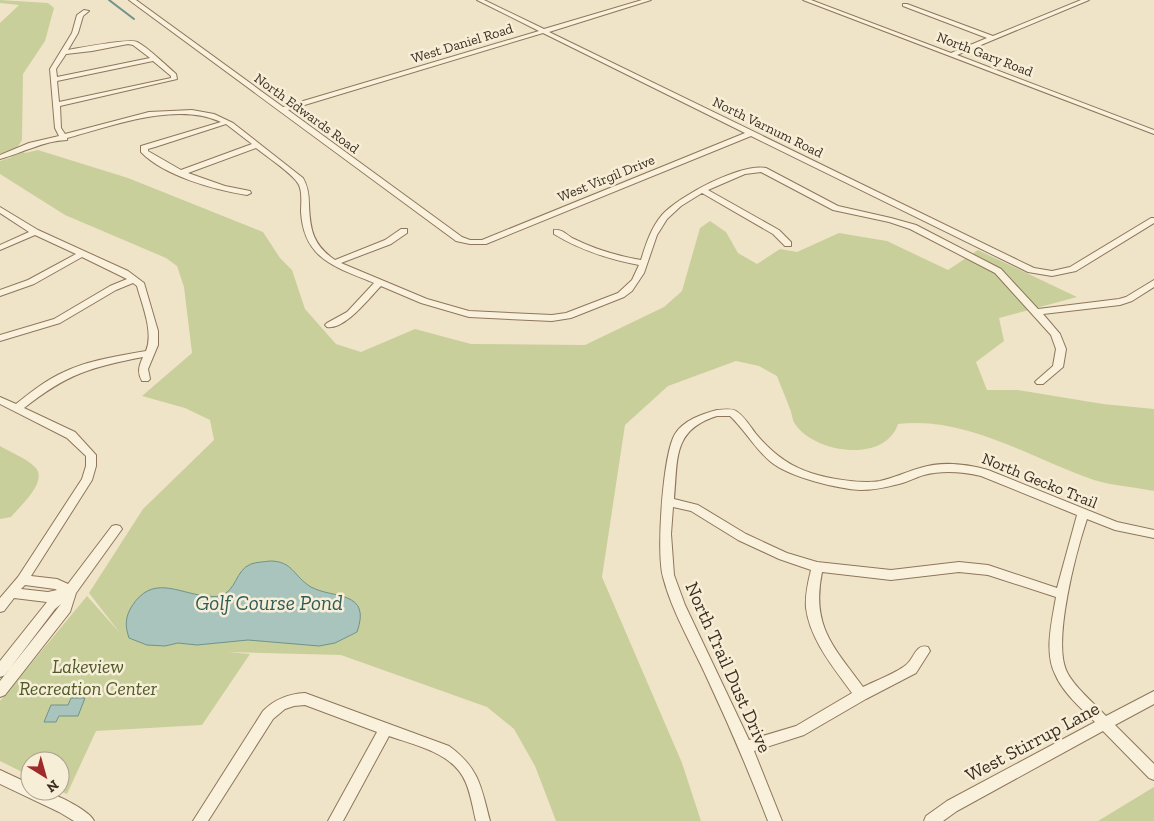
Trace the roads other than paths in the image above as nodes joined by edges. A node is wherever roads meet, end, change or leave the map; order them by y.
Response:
1 (132, 0) edge
2 (480, 0) edge
3 (648, 0) edge
4 (806, 0) edge
5 (1086, 0) edge
6 (905, 5) dead end
7 (86, 11) dead end
8 (544, 31) junction
9 (993, 38) junction
10 (63, 52) junction
11 (951, 55) junction
12 (154, 59) junction
13 (53, 80) junction
14 (56, 104) junction
15 (282, 110) junction
16 (227, 122) junction
17 (1154, 132) edge
18 (751, 133) junction
19 (64, 138) junction
20 (257, 145) junction
21 (0, 157) edge
22 (183, 172) junction
23 (702, 190) junction
24 (247, 193) dead end
25 (0, 209) edge
26 (1154, 220) edge
27 (404, 231) dead end
28 (35, 232) junction
29 (557, 232) dead end
30 (470, 242) joint
31 (788, 244) dead end
32 (2, 247) edge
33 (81, 254) junction
34 (644, 263) junction
35 (334, 264) junction
36 (134, 279) junction
37 (380, 282) junction
38 (1154, 283) edge
39 (0, 293) edge
40 (1036, 312) junction
41 (330, 324) dead end
42 (0, 338) edge
43 (150, 353) junction
44 (145, 379) dead end
45 (1040, 382) dead end
46 (0, 400) edge
47 (17, 408) junction
48 (732, 413) joint
49 (669, 502) junction
50 (1083, 514) junction
51 (116, 530) dead end
52 (1154, 534) edge
53 (817, 567) junction
54 (22, 580) junction
55 (70, 591) junction
56 (12, 593) junction
57 (1063, 595) junction
58 (0, 607) edge
59 (924, 651) dead end
60 (0, 672) edge
61 (0, 691) edge
62 (861, 695) junction
63 (1154, 697) edge
64 (1104, 723) junction
65 (386, 729) junction
66 (746, 747) junction
67 (1154, 773) edge
68 (0, 777) edge
69 (20, 786) edge
70 (51, 801) edge
71 (87, 821) edge
72 (200, 821) edge
73 (335, 821) edge
74 (483, 821) edge
75 (776, 821) edge
76 (931, 821) edge

1 - 15 street, North Edwards Road
2 - 8 street, North Varnum Road
3 - 8 street, West Daniel Road
4 - 11 street, North Gary Road
5 - 9 street
6 - 9 street
7 - 10 street
8 - 15 street, West Daniel Road
8 - 18 street, North Varnum Road
9 - 11 street
10 - 12 street
10 - 13 street
11 - 17 street, North Gary Road
12 - 13 street
12 - 14 street
13 - 14 street
14 - 19 street
15 - 30 street, North Edwards Road
16 - 19 street
16 - 20 street
16 - 22 street
18 - 26 street, North Varnum Road
18 - 30 street, West Virgil Drive
19 - 21 street
20 - 22 street
20 - 35 street
22 - 24 street
23 - 31 street
23 - 34 street
23 - 40 street
25 - 28 street
27 - 35 street
28 - 32 street
28 - 33 street
29 - 34 street
33 - 36 street
33 - 39 street
34 - 37 street
35 - 37 street
36 - 42 street
36 - 43 street
37 - 41 street
38 - 40 street
40 - 45 street
43 - 44 street
43 - 47 street
46 - 47 street
47 - 54 street
48 - 49 street, North Trail Dust Drive
48 - 50 street, North Gecko Trail
49 - 53 street
49 - 66 street, North Trail Dust Drive
50 - 52 street, North Gecko Trail
50 - 57 street
51 - 55 street
53 - 57 street
53 - 62 street
54 - 55 street
54 - 56 street
55 - 56 street
55 - 60 street
55 - 61 street
56 - 58 street
57 - 64 street
59 - 62 street
62 - 66 street
63 - 64 street, West Stirrup Lane
64 - 67 street
64 - 76 street, West Stirrup Lane
65 - 72 street
65 - 73 street
65 - 74 street
66 - 75 street, North Trail Dust Drive
68 - 69 street
70 - 71 street

